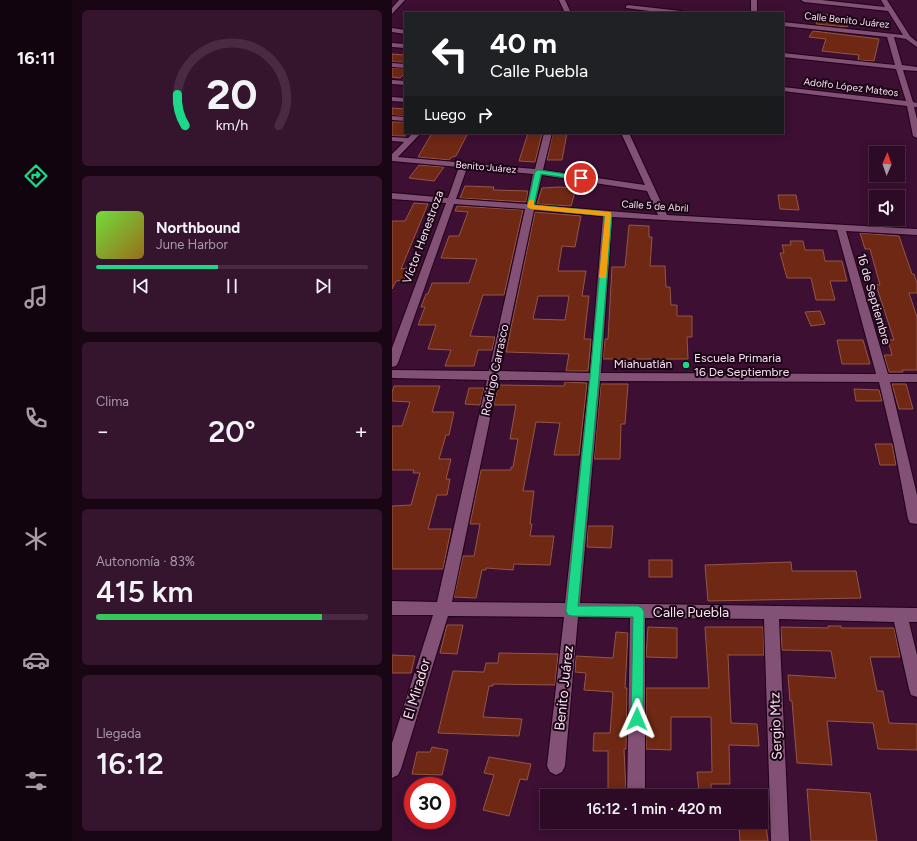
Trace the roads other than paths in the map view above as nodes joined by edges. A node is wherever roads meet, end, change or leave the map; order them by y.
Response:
1 (402, 0) edge
2 (562, 0) edge
3 (754, 0) edge
4 (804, 0) edge
5 (884, 0) edge
6 (628, 7) dead end
7 (889, 9) junction
8 (392, 12) edge
9 (568, 12) edge
10 (672, 12) edge
11 (754, 12) edge
12 (784, 24) edge
13 (392, 30) edge
14 (404, 32) edge
15 (890, 35) junction
16 (908, 37) junction
17 (392, 45) edge
18 (917, 45) edge
19 (404, 46) edge
20 (784, 55) edge
21 (392, 65) edge
22 (404, 66) edge
23 (900, 67) junction
24 (917, 69) edge
25 (392, 82) edge
26 (404, 83) edge
27 (784, 89) edge
28 (392, 99) edge
29 (404, 100) edge
30 (913, 105) edge
31 (392, 118) edge
32 (404, 119) edge
33 (416, 134) edge
34 (548, 134) edge
35 (625, 134) edge
36 (917, 136) edge
37 (392, 139) edge
38 (410, 140) junction
39 (392, 159) edge
40 (464, 165) junction
41 (538, 172) junction
42 (651, 189) junction
43 (392, 196) edge
44 (450, 201) junction
45 (531, 207) junction
46 (608, 214) junction
47 (664, 218) junction
48 (840, 228) junction
49 (917, 232) edge
50 (392, 363) edge
51 (392, 374) edge
52 (494, 376) junction
53 (595, 377) junction
54 (883, 378) junction
55 (917, 378) edge
56 (915, 519) dead end
57 (392, 608) edge
58 (443, 608) junction
59 (572, 611) junction
60 (638, 612) junction
61 (771, 612) junction
62 (900, 615) junction
63 (917, 615) edge
64 (917, 689) edge
65 (556, 766) dead end
66 (392, 769) edge
67 (636, 789) edge
68 (780, 841) edge

1 - 8 street
2 - 9 street
3 - 11 street
4 - 7 street
5 - 7 street
6 - 10 street
7 - 16 street
12 - 15 street, Calle Benito Juárez
13 - 14 street
15 - 16 street, Calle Benito Juárez
15 - 23 street
16 - 18 street
17 - 19 street
20 - 23 street
21 - 22 street
23 - 24 street
23 - 30 street
25 - 26 street
27 - 30 street, Adolfo López Mateos
28 - 29 street
30 - 36 street
31 - 32 street
33 - 38 street
34 - 41 street, Rodrigo Carrasco
35 - 42 street
37 - 38 street
38 - 39 street
39 - 40 street, Benito Juárez
40 - 41 street, Benito Juárez
40 - 44 street, Víctor Henestroza
41 - 42 street, Benito Juárez
41 - 45 street, Rodrigo Carrasco
42 - 47 street
43 - 44 street, Calle 5 de Abril
44 - 45 street, Calle 5 de Abril
44 - 50 street, Víctor Henestroza
45 - 46 street, Calle 5 de Abril
45 - 52 street, Rodrigo Carrasco
46 - 47 street, Calle 5 de Abril
46 - 53 street, Benito Juárez
47 - 48 street, Calle 5 de Abril
48 - 49 street, Calle 5 de Abril
48 - 54 street, 16 de Septiembre
51 - 52 street, Miahuatlán
52 - 53 street, Miahuatlán
52 - 58 street, Rodrigo Carrasco
53 - 54 street, Miahuatlán
53 - 59 street, Benito Juárez
54 - 55 street, Miahuatlán
54 - 56 street, 16 de Septiembre
57 - 58 street, Calle Puebla
58 - 59 street, Calle Puebla
58 - 66 street, El Mirador
59 - 60 street, Calle Puebla
59 - 65 street, Benito Juárez
60 - 61 street, Calle Puebla
60 - 67 street
61 - 62 street, Calle Puebla
61 - 68 street, Sergio Mtz
62 - 63 street, Calle Puebla
62 - 64 street

